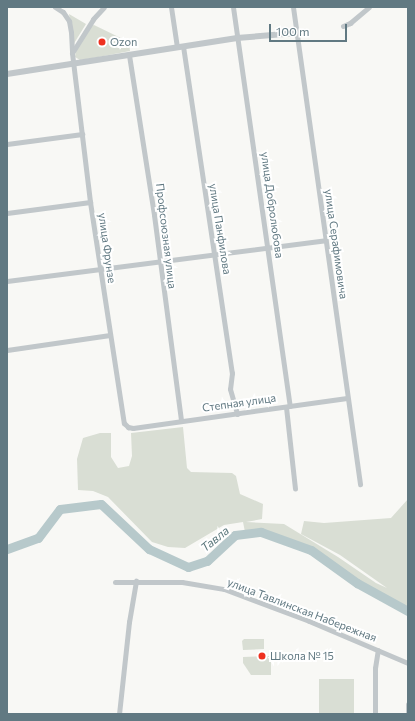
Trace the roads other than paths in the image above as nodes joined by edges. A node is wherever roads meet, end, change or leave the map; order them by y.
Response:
1 (54, 7) edge
2 (104, 7) edge
3 (171, 7) edge
4 (233, 7) edge
5 (293, 7) edge
6 (369, 7) edge
7 (343, 26) dead end
8 (297, 33) junction
9 (237, 38) junction
10 (180, 46) junction
11 (72, 53) junction
12 (129, 55) junction
13 (73, 64) junction
14 (7, 74) edge
15 (82, 134) junction
16 (7, 144) edge
17 (90, 202) junction
18 (7, 214) edge
19 (325, 240) junction
20 (268, 247) junction
21 (213, 254) junction
22 (159, 261) junction
23 (101, 269) junction
24 (7, 281) edge
25 (110, 335) junction
26 (7, 350) edge
27 (347, 398) junction
28 (288, 406) junction
29 (237, 414) junction
30 (181, 420) junction
31 (132, 428) joint
32 (360, 484) dead end
33 (295, 489) dead end
34 (136, 581) junction
35 (115, 582) dead end
36 (378, 650) junction
37 (408, 663) edge
38 (408, 704) edge
39 (119, 714) edge
40 (375, 714) edge
41 (408, 714) edge

1 - 11 street, улица Фрунзе
2 - 11 street
3 - 10 street, улица Панфилова
4 - 9 street, улица Добролюбова
5 - 8 street, улица Серафимовича
6 - 7 street
8 - 9 street
8 - 19 street, улица Серафимовича
9 - 10 street
9 - 20 street, улица Добролюбова
10 - 12 street
10 - 21 street, улица Панфилова
11 - 13 street, улица Фрунзе
12 - 13 street
12 - 22 street, Профсоюзная улица
13 - 14 street
13 - 15 street, улица Фрунзе
15 - 16 street
15 - 17 street, улица Фрунзе
17 - 18 street
17 - 23 street, улица Фрунзе
19 - 20 street
19 - 27 street, улица Серафимовича
20 - 21 street
20 - 28 street, улица Добролюбова
21 - 22 street
21 - 29 street, улица Панфилова
22 - 23 street
22 - 30 street, Профсоюзная улица
23 - 24 street
23 - 25 street, улица Фрунзе
25 - 26 street
25 - 31 street, улица Фрунзе
27 - 28 street, Степная улица
27 - 32 street, улица Серафимовича
28 - 29 street, Степная улица
28 - 33 street, улица Добролюбова
29 - 30 street, Степная улица
30 - 31 street, Степная улица
34 - 35 street, улица Тавлинская Набережная
34 - 36 street, улица Тавлинская Набережная
34 - 39 street
36 - 37 street, улица Тавлинская Набережная
36 - 40 street
38 - 41 street

